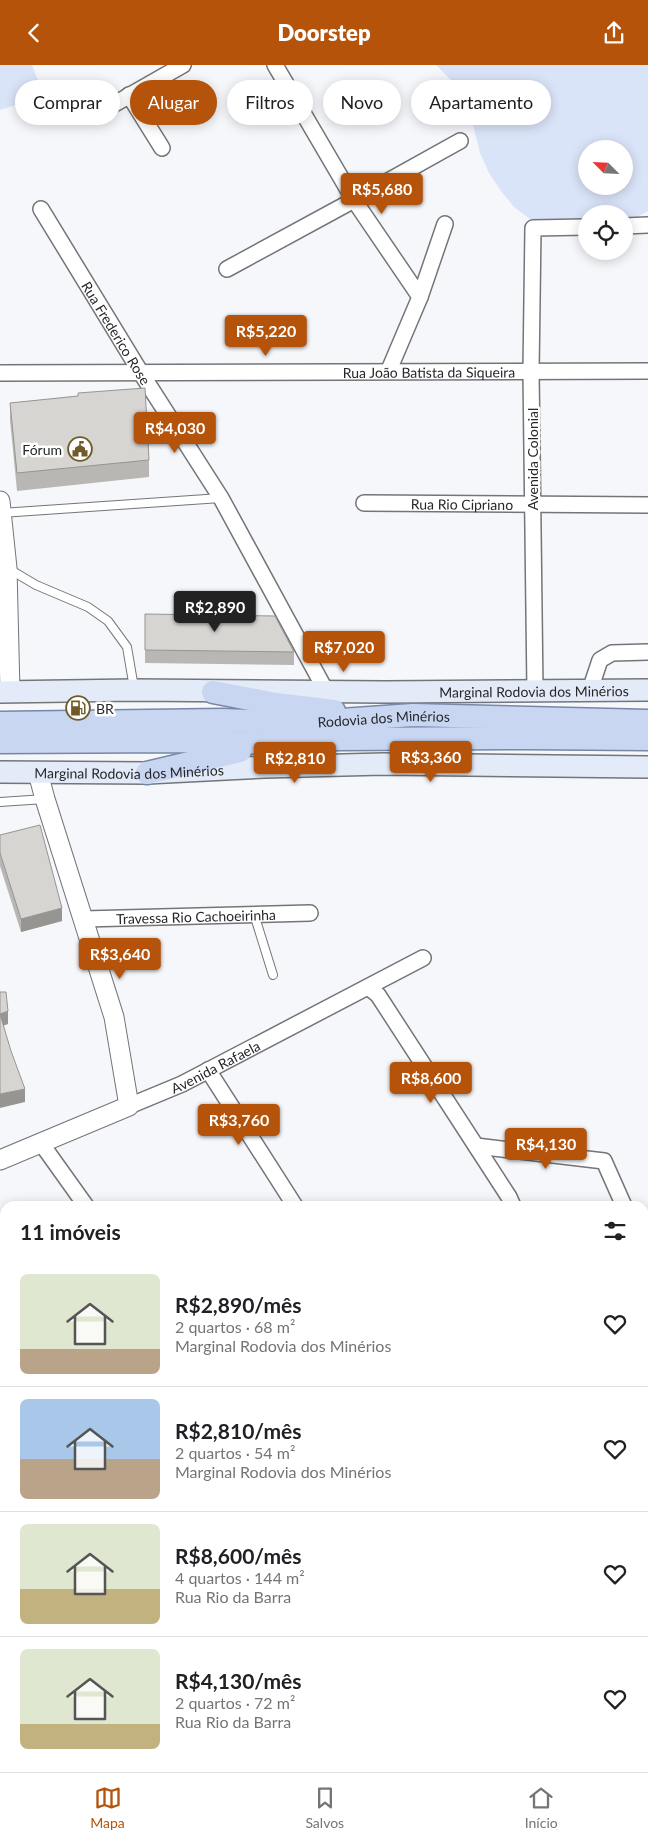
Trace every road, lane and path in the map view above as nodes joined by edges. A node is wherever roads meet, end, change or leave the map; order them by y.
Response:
1 (183, 65) edge
2 (275, 65) edge
3 (129, 95) junction
4 (120, 100) edge
5 (460, 141) dead end
6 (162, 148) dead end
7 (354, 201) junction
8 (41, 209) dead end
9 (445, 224) dead end
10 (648, 225) edge
11 (633, 226) edge
12 (578, 227) edge
13 (226, 269) dead end
14 (420, 297) junction
15 (388, 371) junction
16 (531, 371) junction
17 (648, 371) edge
18 (0, 373) edge
19 (141, 373) junction
20 (221, 498) junction
21 (364, 503) dead end
22 (532, 504) junction
23 (648, 505) edge
24 (1, 519) edge
25 (7, 568) junction
26 (648, 652) edge
27 (134, 690) junction
28 (590, 690) junction
29 (648, 690) edge
30 (326, 691) junction
31 (535, 691) junction
32 (5, 692) edge
33 (213, 692) junction
34 (392, 715) junction
35 (648, 721) edge
36 (0, 723) edge
37 (648, 739) edge
38 (0, 742) edge
39 (272, 743) junction
40 (648, 767) edge
41 (0, 772) edge
42 (38, 773) junction
43 (147, 773) junction
44 (45, 799) junction
45 (0, 802) edge
46 (310, 913) dead end
47 (254, 914) junction
48 (84, 919) junction
49 (423, 958) dead end
50 (273, 975) dead end
51 (368, 987) junction
52 (208, 1070) junction
53 (129, 1106) junction
54 (41, 1143) junction
55 (476, 1146) junction
56 (0, 1160) edge
57 (82, 1201) edge
58 (292, 1201) edge
59 (511, 1201) edge
60 (622, 1201) edge

1 - 3 street
2 - 7 street
3 - 4 street
3 - 6 street
5 - 7 street
7 - 13 street
7 - 14 street
8 - 19 street, Rua Frederico Rose
9 - 14 street
10 - 11 street
12 - 16 street, Avenida Colonial
14 - 15 street
15 - 16 street, Rua João Batista da Siqueira
15 - 19 street, Rua João Batista da Siqueira
16 - 17 street, Rua João Batista da Siqueira
16 - 22 street, Avenida Colonial
18 - 19 street, Rua João Batista da Siqueira
19 - 20 street, Rua Frederico Rose
20 - 24 lane
20 - 30 street, Rua Frederico Rose
21 - 22 street, Rua Rio Cipriano
22 - 23 street, Rua Rio Cipriano
22 - 31 street, Avenida Colonial
24 - 25 street
25 - 27 lane
25 - 32 street
26 - 28 street
27 - 32 main road, Marginal Rodovia dos Minérios
27 - 33 main road, Marginal Rodovia dos Minérios
28 - 29 main road, Marginal Rodovia dos Minérios
28 - 31 main road, Marginal Rodovia dos Minérios
30 - 31 main road, Marginal Rodovia dos Minérios
30 - 33 main road, Marginal Rodovia dos Minérios
33 - 34 main road
34 - 35 main road, Rodovia dos Minérios
34 - 36 main road, Rodovia dos Minérios
37 - 39 main road, Rodovia dos Minérios
38 - 39 main road, Rodovia dos Minérios
39 - 43 main road
40 - 43 main road, Marginal Rodovia dos Minérios
41 - 42 main road, Marginal Rodovia dos Minérios
42 - 43 main road, Marginal Rodovia dos Minérios
42 - 44 street
44 - 45 lane
44 - 48 street
46 - 47 street, Travessa Rio Cachoeirinha
47 - 48 street, Travessa Rio Cachoeirinha
47 - 50 lane
48 - 53 street
49 - 51 street, Avenida Rafaela
51 - 52 street, Avenida Rafaela
51 - 55 street
52 - 53 street, Avenida Rafaela
52 - 58 street
53 - 54 street, Avenida Rafaela
54 - 56 street, Avenida Rafaela
54 - 57 street
55 - 59 street
55 - 60 street

